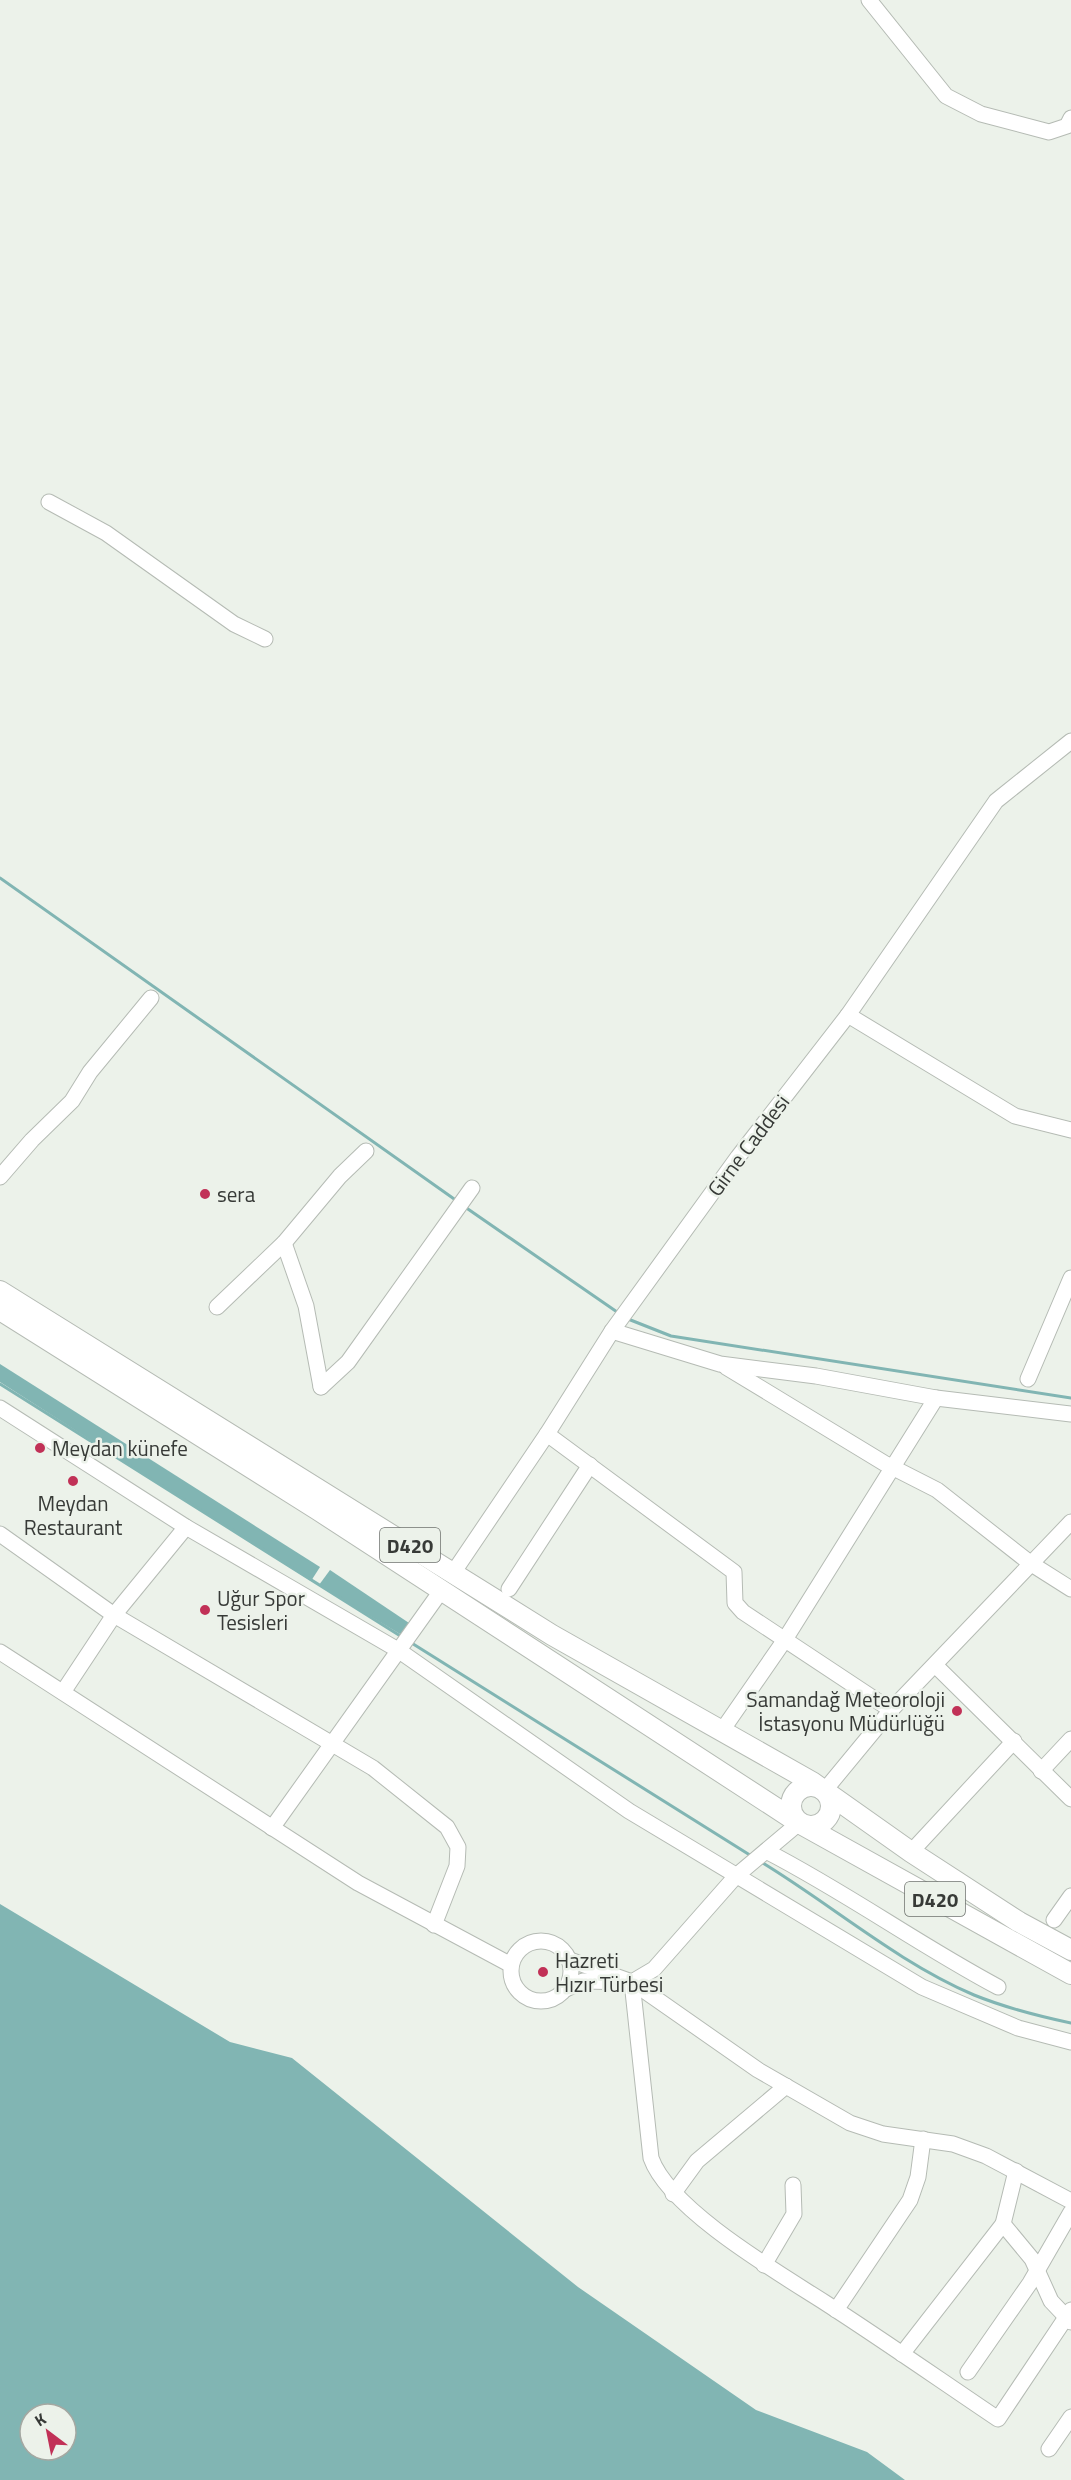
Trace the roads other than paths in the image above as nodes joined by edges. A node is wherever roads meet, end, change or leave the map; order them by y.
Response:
1 (869, 0) edge
2 (1071, 118) edge
3 (49, 502) dead end
4 (265, 639) dead end
5 (1071, 741) edge
6 (151, 998) dead end
7 (848, 1015) junction
8 (1071, 1130) edge
9 (366, 1151) dead end
10 (0, 1177) edge
11 (472, 1188) dead end
12 (284, 1243) junction
13 (1071, 1278) edge
14 (0, 1291) edge
15 (217, 1307) dead end
16 (0, 1310) edge
17 (612, 1331) junction
18 (720, 1364) junction
19 (1028, 1379) dead end
20 (936, 1398) junction
21 (0, 1408) edge
22 (1071, 1414) edge
23 (547, 1434) junction
24 (590, 1465) junction
25 (894, 1468) junction
26 (1071, 1522) edge
27 (186, 1527) junction
28 (0, 1534) edge
29 (1030, 1563) junction
30 (453, 1573) junction
31 (508, 1589) dead end
32 (1071, 1589) edge
33 (441, 1591) junction
34 (114, 1615) junction
35 (784, 1641) junction
36 (398, 1650) junction
37 (0, 1652) edge
38 (936, 1666) junction
39 (63, 1692) junction
40 (891, 1710) junction
41 (721, 1732) junction
42 (1071, 1739) edge
43 (1014, 1741) junction
44 (332, 1745) junction
45 (1041, 1771) junction
46 (825, 1790) junction
47 (1071, 1799) edge
48 (799, 1823) junction
49 (272, 1828) junction
50 (766, 1851) junction
51 (911, 1852) junction
52 (736, 1876) junction
53 (1071, 1896) edge
54 (1054, 1920) dead end
55 (434, 1925) junction
56 (1071, 1950) edge
57 (570, 1960) junction
58 (511, 1965) junction
59 (1071, 1974) edge
60 (632, 1982) junction
61 (998, 1987) dead end
62 (566, 1989) junction
63 (1071, 2042) edge
64 (786, 2086) junction
65 (923, 2139) junction
66 (1016, 2171) junction
67 (793, 2185) dead end
68 (673, 2194) junction
69 (1071, 2201) edge
70 (1071, 2212) edge
71 (1003, 2224) junction
72 (764, 2265) junction
73 (1036, 2271) junction
74 (836, 2310) junction
75 (1069, 2317) edge
76 (902, 2354) junction
77 (968, 2372) dead end
78 (1071, 2417) edge
79 (1049, 2449) dead end

1 - 2 street
3 - 4 street
5 - 7 street, Girne Caddesi
6 - 10 street
7 - 8 street
7 - 17 street, Girne Caddesi
9 - 12 street
11 - 12 street
12 - 15 street
13 - 19 street
14 - 30 main road, D420
16 - 33 main road, D420
17 - 18 street
17 - 23 street, Girne Caddesi
18 - 20 street
18 - 25 street
20 - 22 street
20 - 25 street
21 - 27 street
23 - 24 street
23 - 30 street, Girne Caddesi
24 - 31 street
24 - 35 street
25 - 29 street
25 - 35 street
26 - 29 street
27 - 34 street
27 - 36 street
28 - 34 street
29 - 32 street
29 - 38 street
30 - 41 main road, D420
33 - 36 street
33 - 48 main road, D420
34 - 39 street
34 - 44 street
35 - 40 street
35 - 41 street
36 - 44 street
36 - 52 street
37 - 39 street
38 - 40 street
38 - 43 street
39 - 49 street
40 - 46 street
41 - 46 main road, D420
42 - 45 street
43 - 45 street
43 - 51 street
44 - 49 street
44 - 55 street
45 - 47 street
46 - 48 main road
46 - 48 main road
46 - 51 main road, D420
48 - 50 street
48 - 59 main road, D420
49 - 55 street
50 - 52 street
50 - 61 street
51 - 56 main road, D420
52 - 60 street
52 - 63 street
53 - 54 street
55 - 58 street
57 - 58 street
57 - 60 street
57 - 62 street
58 - 62 street
60 - 62 street
60 - 64 street
60 - 68 street
64 - 65 street
64 - 68 street
65 - 66 street
65 - 74 street
66 - 69 street
66 - 71 street
67 - 72 street
68 - 72 street
70 - 73 street
71 - 73 street
71 - 76 street
72 - 74 street
73 - 75 street
73 - 77 street
74 - 76 street
75 - 76 street
78 - 79 street

